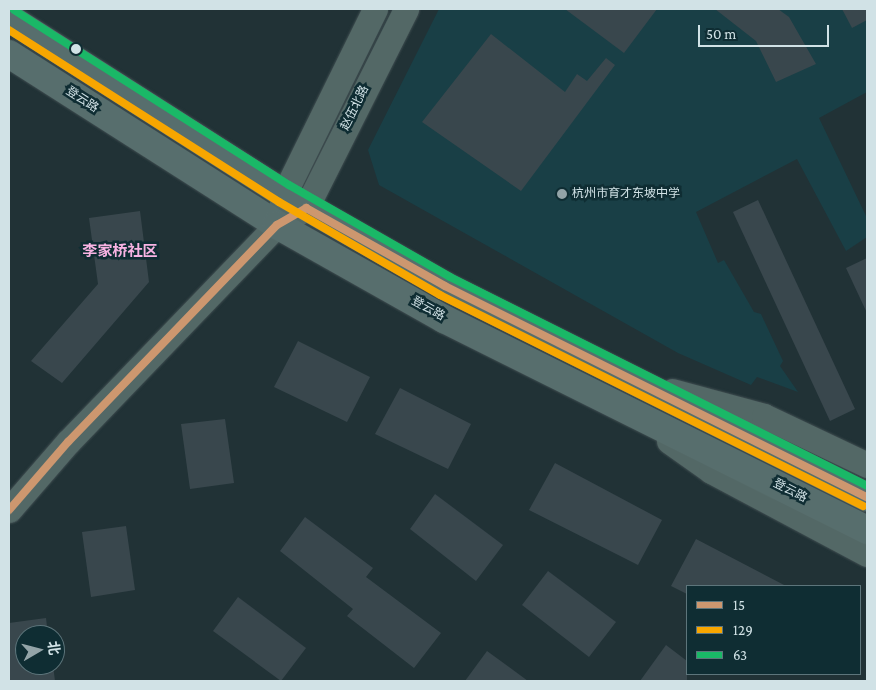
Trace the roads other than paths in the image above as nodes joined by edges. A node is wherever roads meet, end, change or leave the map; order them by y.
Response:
1 (375, 9) edge
2 (406, 9) edge
3 (9, 18) edge
4 (9, 54) edge
5 (295, 201) junction
6 (277, 225) junction
7 (631, 381) junction
8 (616, 403) junction
9 (867, 465) edge
10 (867, 497) edge
11 (9, 510) edge
12 (867, 530) edge
13 (867, 554) edge

1 - 5 main road
2 - 5 main road, 赵伍北路
3 - 5 main road
4 - 6 main road, 登云路
5 - 6 main road
5 - 7 main road
6 - 8 main road, 登云路
6 - 11 main road
7 - 9 main road
7 - 10 main road
8 - 12 main road, 登云路
8 - 13 main road

